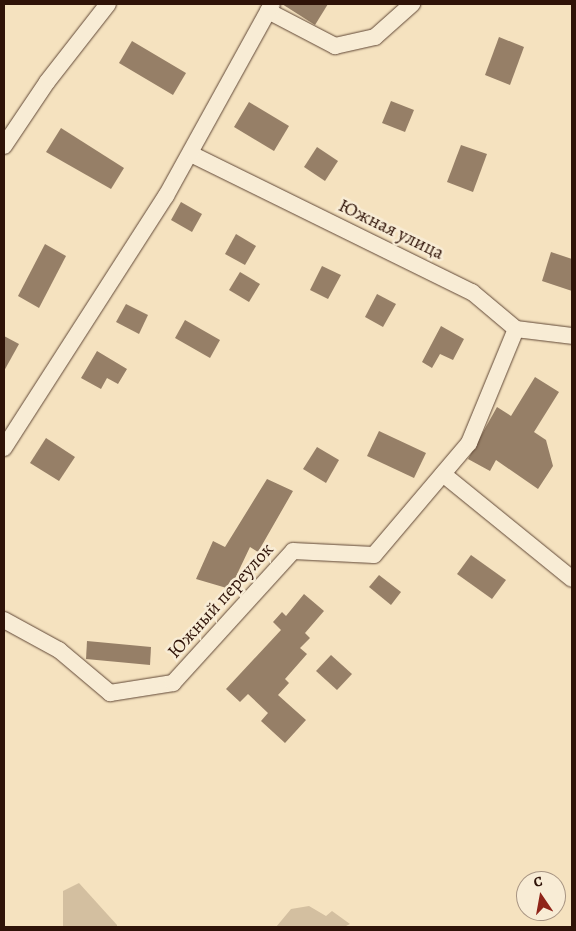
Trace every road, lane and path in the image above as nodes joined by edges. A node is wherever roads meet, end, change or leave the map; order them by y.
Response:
1 (108, 4) edge
2 (412, 4) edge
3 (270, 8) edge
4 (4, 146) edge
5 (191, 154) junction
6 (516, 329) junction
7 (572, 336) edge
8 (6, 440) edge
9 (443, 474) junction
10 (572, 579) edge
11 (4, 620) edge

1 - 4 street
2 - 3 street
3 - 5 street
5 - 6 street, Южная улица
5 - 8 street
6 - 7 street
6 - 9 street, Южный переулок
9 - 10 street
9 - 11 street, Южный переулок

